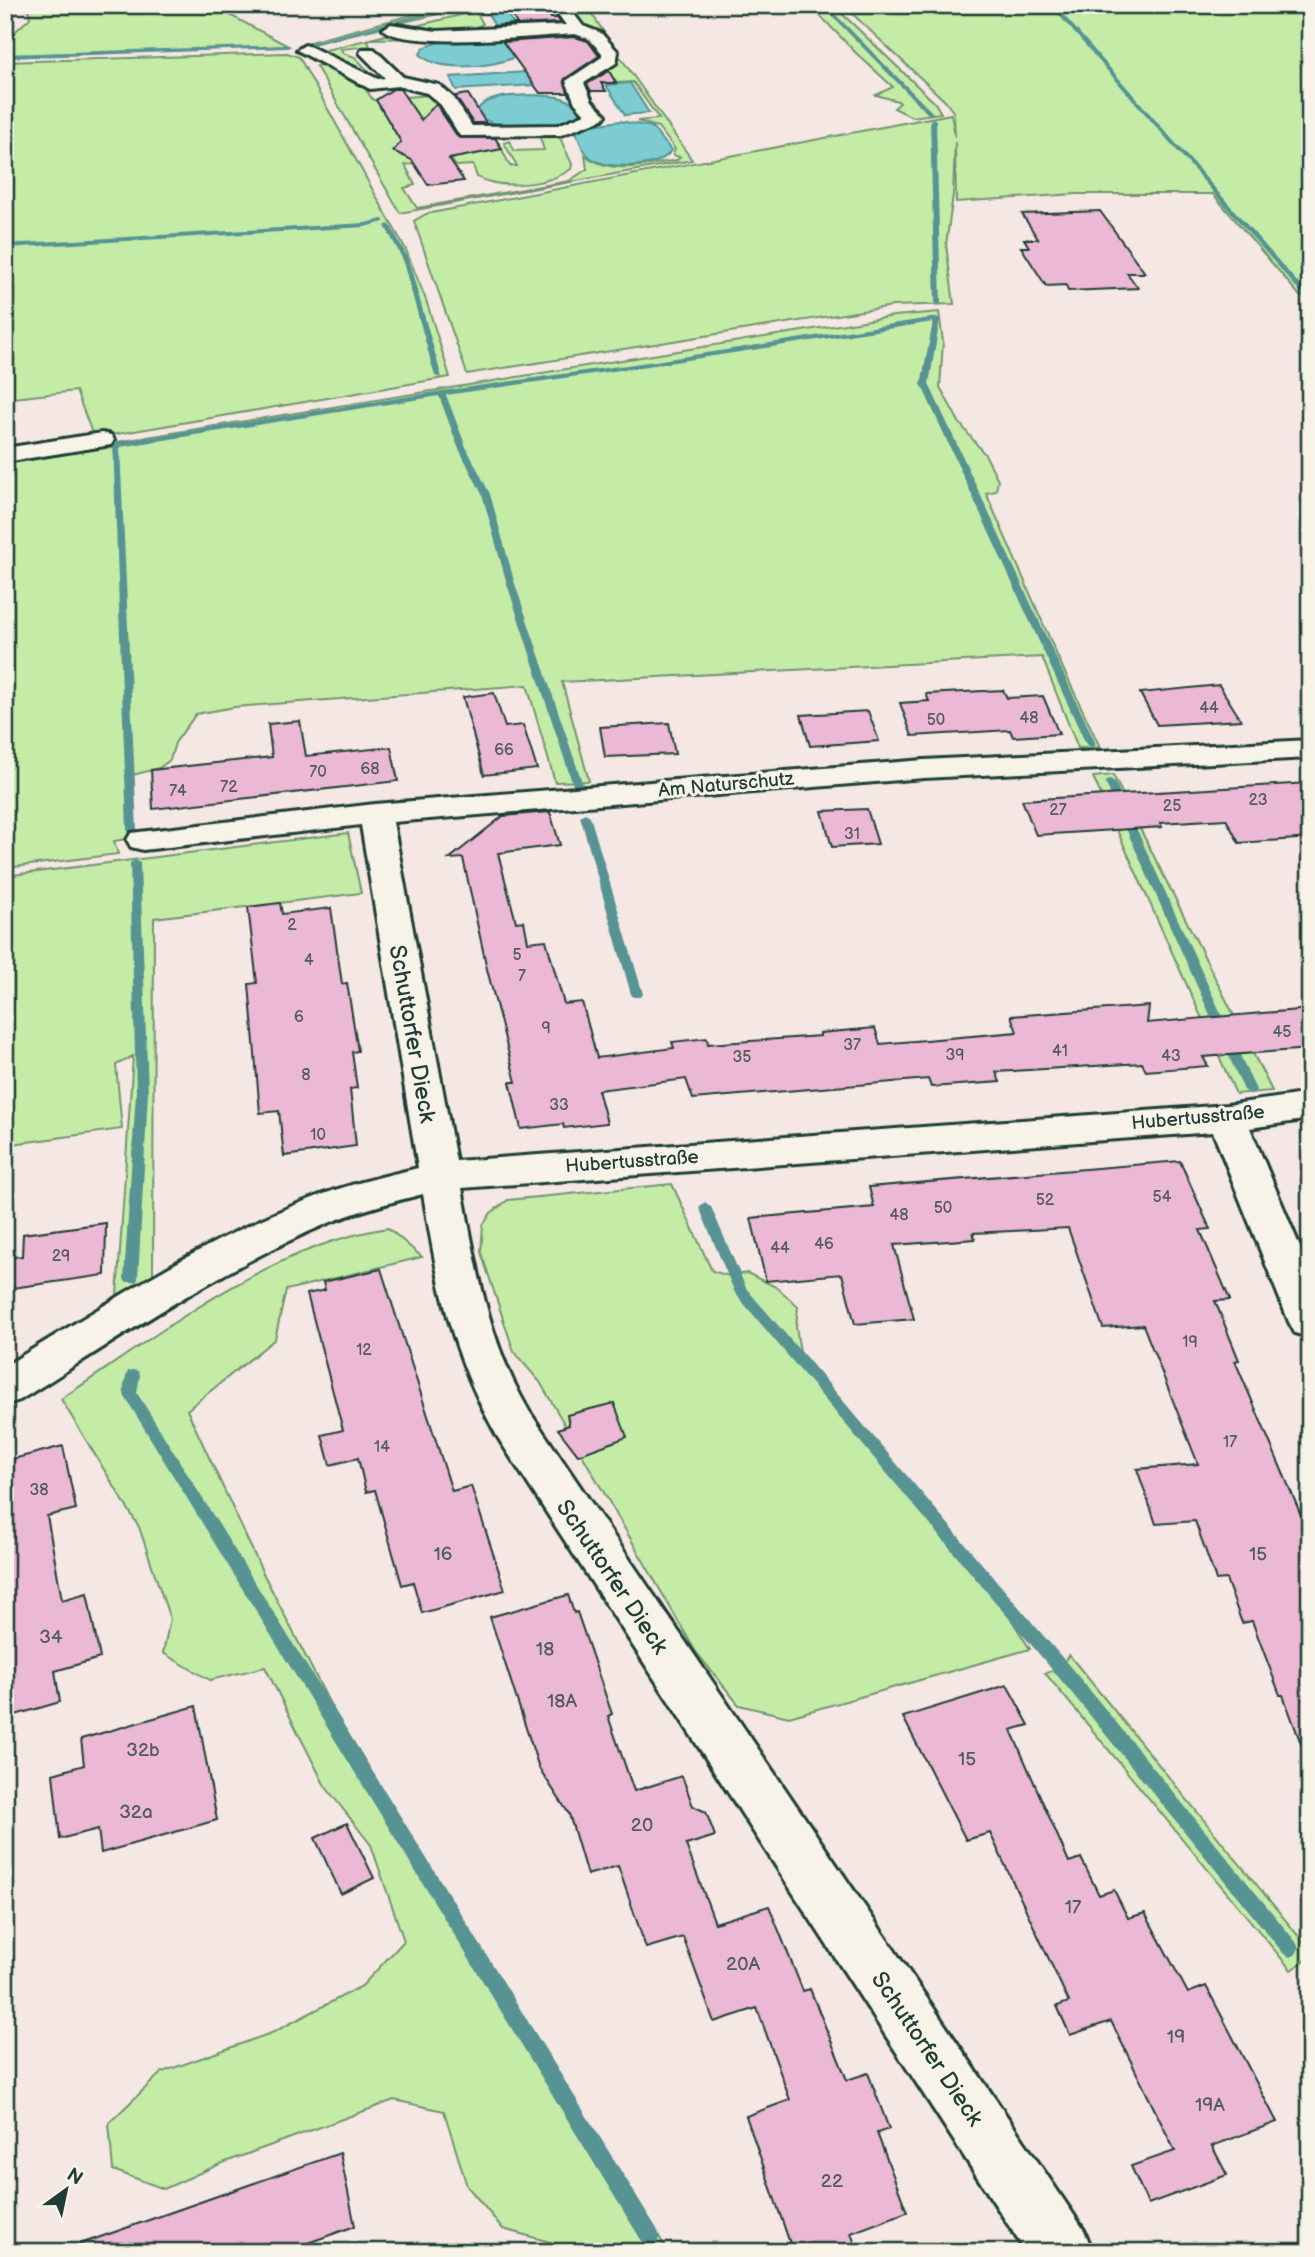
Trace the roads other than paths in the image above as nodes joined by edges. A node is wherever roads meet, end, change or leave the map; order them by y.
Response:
1 (559, 5) edge
2 (391, 29) dead end
3 (577, 29) junction
4 (436, 36) junction
5 (403, 41) dead end
6 (305, 50) dead end
7 (368, 53) dead end
8 (397, 81) junction
9 (102, 440) dead end
10 (5, 456) edge
11 (1310, 749) edge
12 (375, 814) junction
13 (143, 840) dead end
14 (1310, 1106) edge
15 (1227, 1118) junction
16 (439, 1176) junction
17 (1310, 1322) edge
18 (5, 1388) edge
19 (1062, 2252) edge

1 - 3 street
2 - 4 street
3 - 4 street
3 - 8 street
4 - 5 street
6 - 8 street
7 - 8 street
9 - 10 street
11 - 12 street, Am Naturschutz
12 - 13 street, Am Naturschutz
12 - 16 street, Schuttorfer Dieck
14 - 15 street, Hubertusstraße
15 - 16 street, Hubertusstraße
15 - 17 street
16 - 18 street, Hubertusstraße
16 - 19 street, Schuttorfer Dieck

